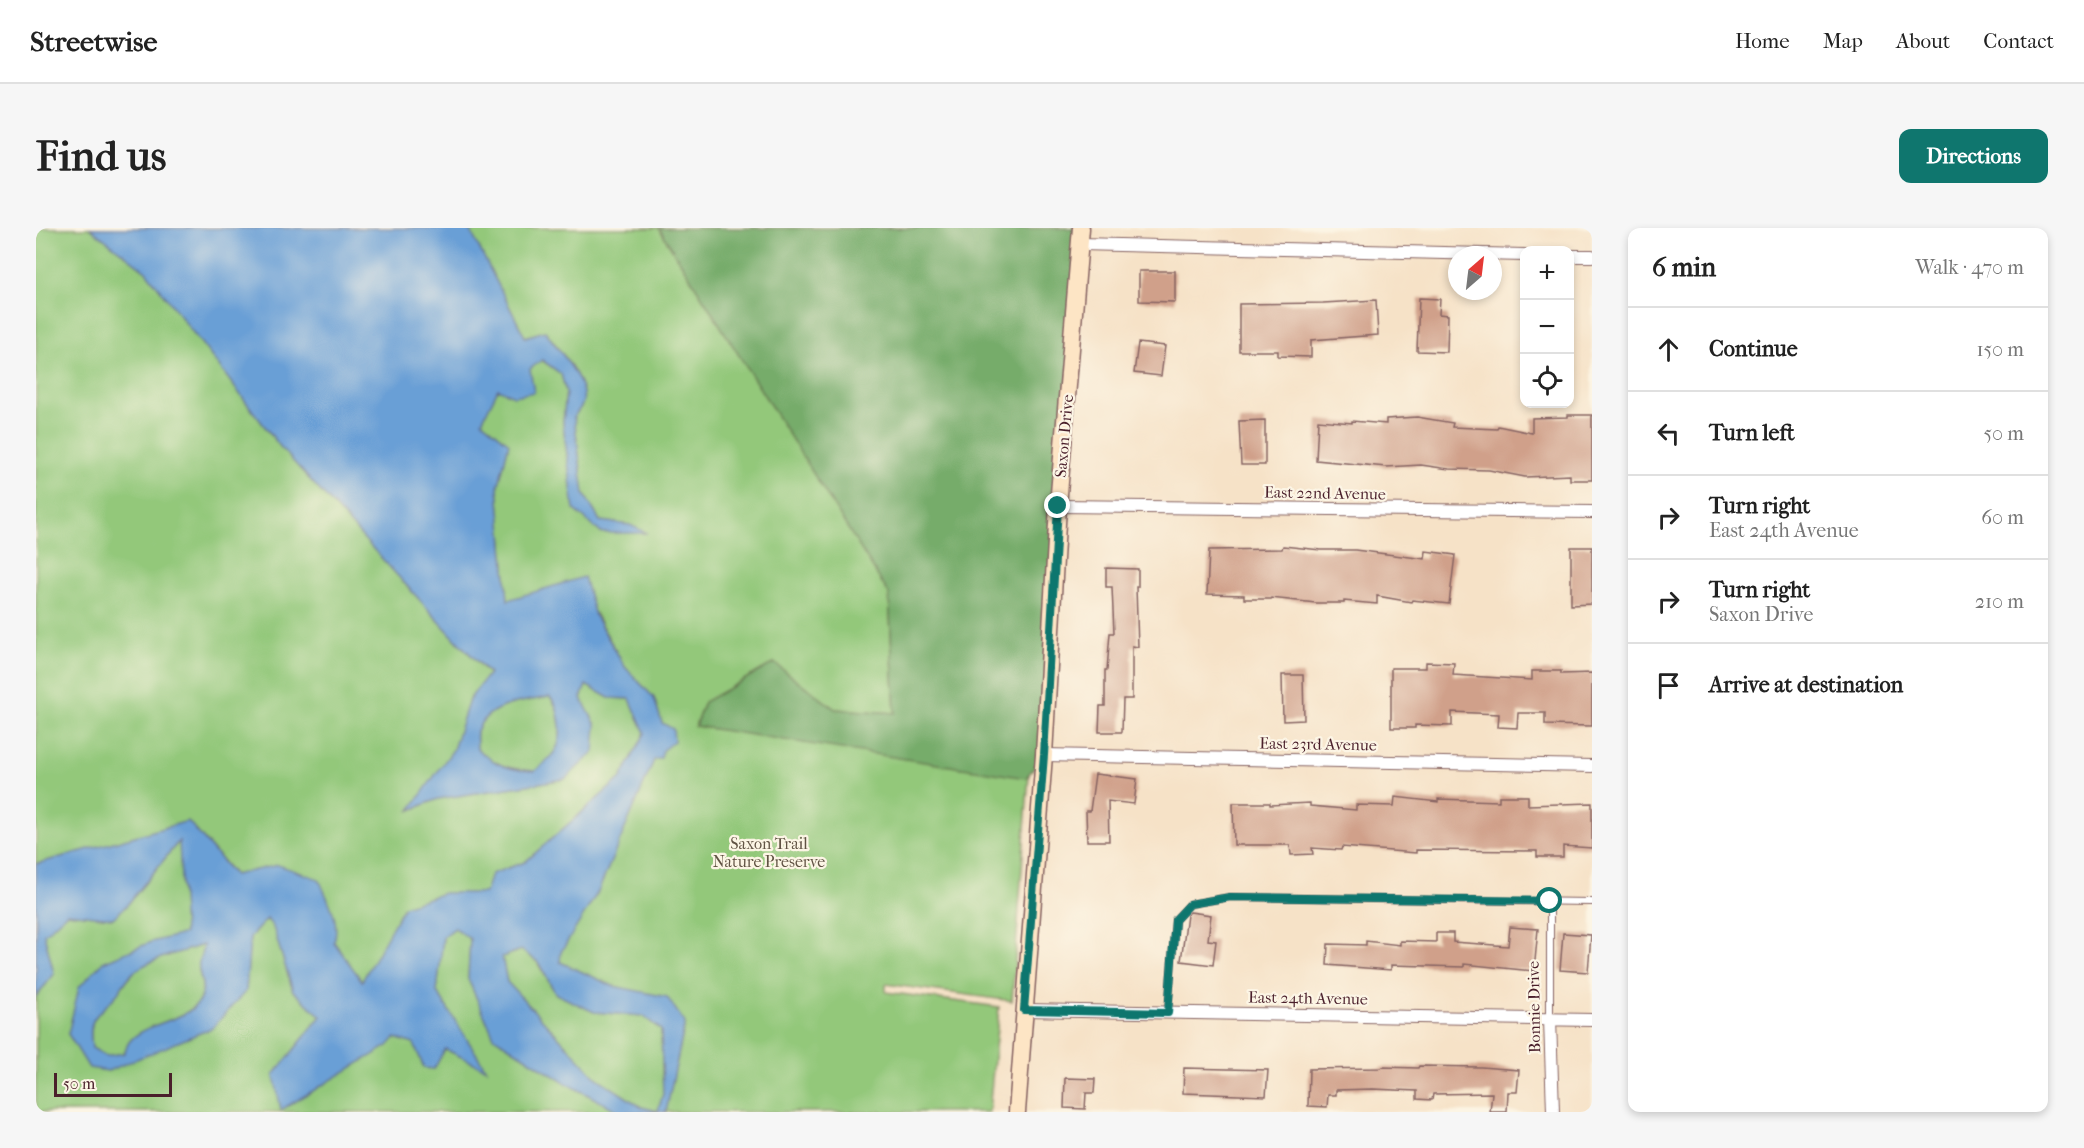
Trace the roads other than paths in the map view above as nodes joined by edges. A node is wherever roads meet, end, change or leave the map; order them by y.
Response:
1 (1081, 236) edge
2 (1520, 255) edge
3 (1574, 256) edge
4 (1592, 256) edge
5 (1058, 506) junction
6 (1592, 512) edge
7 (1044, 755) junction
8 (1592, 766) edge
9 (1550, 901) junction
10 (1592, 902) edge
11 (1024, 1010) junction
12 (1168, 1013) junction
13 (1551, 1018) junction
14 (1592, 1020) edge
15 (1017, 1112) edge
16 (1552, 1112) edge

1 - 2 street
1 - 5 street, Saxon Drive
3 - 4 street
5 - 6 street, East 22nd Avenue
5 - 7 street, Saxon Drive
7 - 8 street, East 23rd Avenue
7 - 11 street, Saxon Drive
9 - 10 lane
9 - 12 lane
9 - 13 lane, Bonnie Drive
11 - 12 street, East 24th Avenue
11 - 15 street, Saxon Drive
12 - 13 street, East 24th Avenue
13 - 14 street, East 24th Avenue
13 - 16 street, Bonnie Drive

